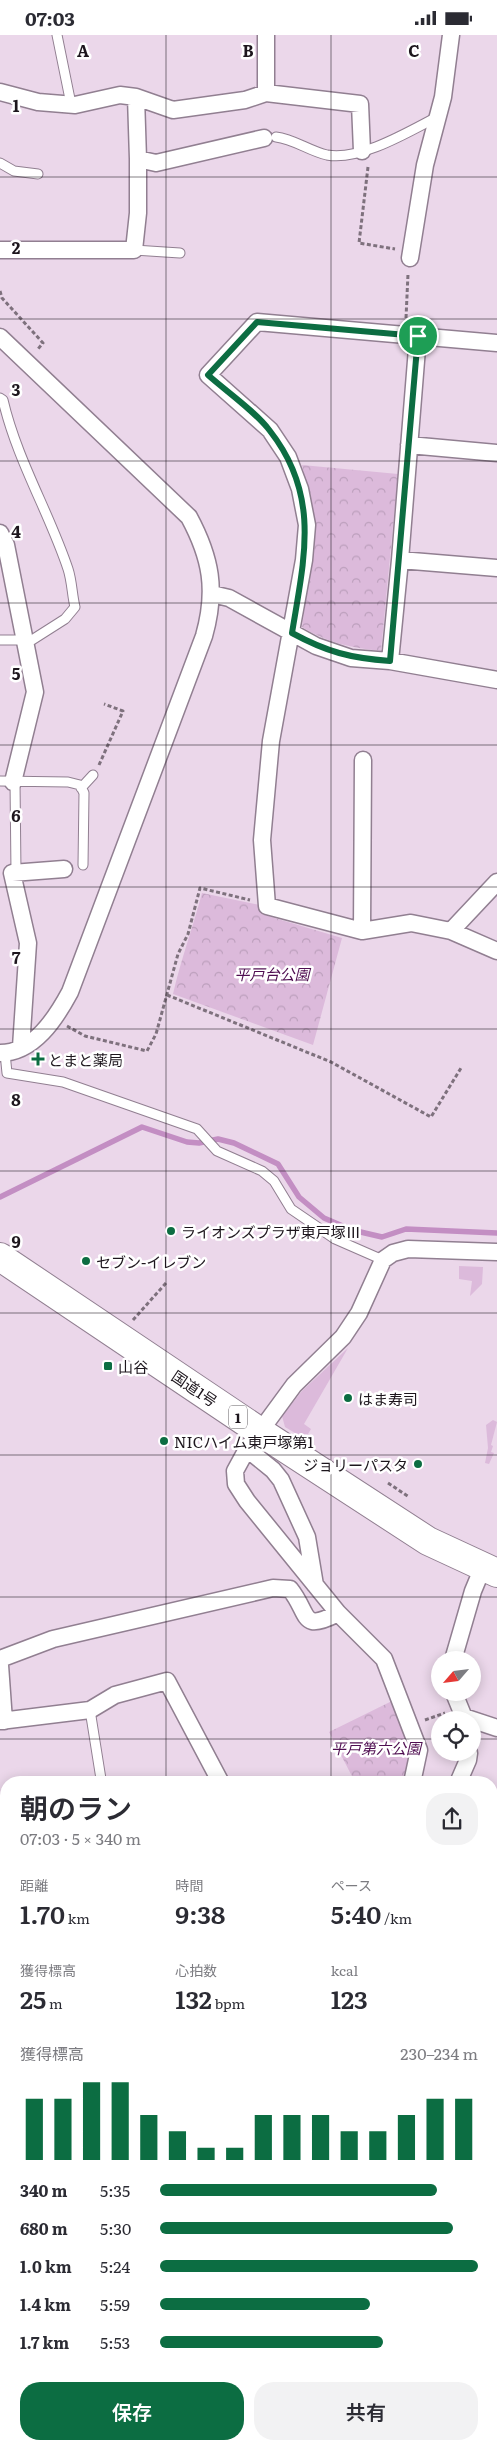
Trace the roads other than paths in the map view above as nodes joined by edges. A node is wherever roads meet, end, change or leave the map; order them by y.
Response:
1 (57, 35) edge
2 (266, 35) edge
3 (451, 35) edge
4 (0, 92) edge
5 (266, 93) junction
6 (136, 97) junction
7 (71, 104) junction
8 (437, 117) junction
9 (270, 138) joint
10 (365, 158) junction
11 (138, 159) junction
12 (0, 163) edge
13 (38, 174) dead end
14 (0, 250) edge
15 (134, 250) junction
16 (180, 253) dead end
17 (410, 258) road end
18 (412, 331) junction
19 (0, 337) edge
20 (497, 343) edge
21 (0, 398) edge
22 (409, 445) junction
23 (497, 453) edge
24 (0, 533) edge
25 (400, 559) junction
26 (497, 567) edge
27 (212, 594) junction
28 (292, 633) junction
29 (0, 639) edge
30 (26, 639) junction
31 (390, 661) junction
32 (497, 680) edge
33 (362, 759) dead end
34 (93, 775) dead end
35 (9, 782) edge
36 (81, 788) junction
37 (83, 865) dead end
38 (64, 869) dead end
39 (16, 873) junction
40 (497, 882) edge
41 (362, 931) junction
42 (451, 931) junction
43 (497, 951) edge
44 (21, 1047) junction
45 (3, 1053) edge
46 (497, 1251) edge
47 (0, 1257) edge
48 (383, 1260) junction
49 (253, 1440) junction
50 (490, 1570) edge
51 (316, 1585) junction
52 (338, 1613) junction
53 (456, 1651) edge
54 (0, 1659) edge
55 (0, 1665) edge
56 (90, 1710) junction
57 (2, 1721) edge
58 (481, 1723) edge
59 (497, 1728) edge
60 (468, 1761) edge
61 (101, 1776) edge
62 (217, 1776) edge
63 (414, 1776) edge
64 (461, 1776) edge

1 - 7 lane
2 - 5 street
3 - 8 street
4 - 7 street
5 - 6 street
5 - 10 street
6 - 7 street
6 - 11 street
8 - 10 lane
8 - 17 street
9 - 10 lane
9 - 11 street
11 - 15 street
12 - 13 lane
14 - 15 street
15 - 16 lane
18 - 20 street
18 - 22 street
18 - 28 street
19 - 27 street
21 - 30 lane
22 - 23 street
22 - 25 street
24 - 30 street
25 - 26 street
25 - 31 street
27 - 28 street
27 - 44 street
28 - 31 street
28 - 41 street
29 - 30 lane
30 - 35 street
31 - 32 street
33 - 41 street
34 - 36 lane
35 - 36 lane
35 - 39 lane
36 - 37 lane
38 - 39 street
39 - 44 street
40 - 42 street
41 - 42 street
42 - 43 street
44 - 45 street
45 - 48 lane
46 - 48 street
47 - 49 highway, 国道1号 / 1
48 - 49 street
49 - 50 highway, 国道1号 / 1
49 - 51 street
49 - 51 street
50 - 53 street
51 - 52 street
52 - 54 street
52 - 63 street
55 - 57 street
56 - 57 street
56 - 61 lane
56 - 62 street
58 - 59 street
60 - 64 street

